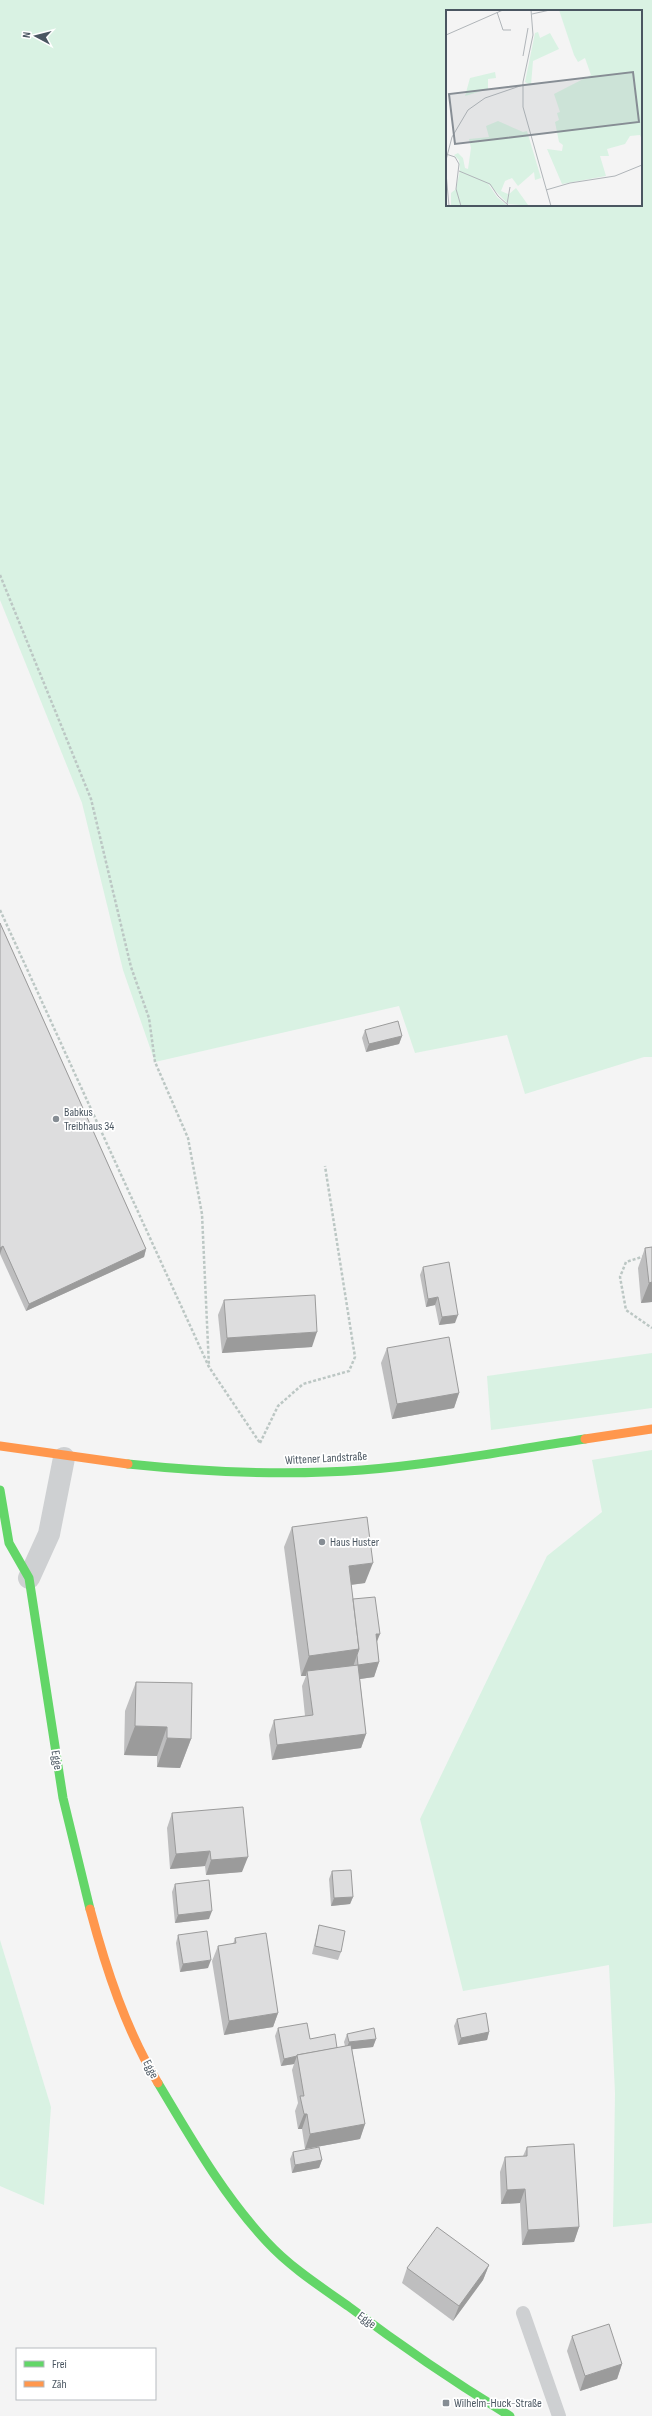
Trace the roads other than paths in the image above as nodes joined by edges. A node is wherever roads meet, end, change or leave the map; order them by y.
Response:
1 (652, 1429) edge
2 (0, 1446) edge
3 (64, 1458) junction
4 (0, 1490) edge
5 (29, 1578) junction
6 (524, 2313) dead end
7 (510, 2416) edge
8 (559, 2416) edge

1 - 3 street, Wittener Landstraße
2 - 3 street, Wittener Landstraße
3 - 5 street
4 - 5 street, Egge
5 - 7 street, Egge
6 - 8 lane

